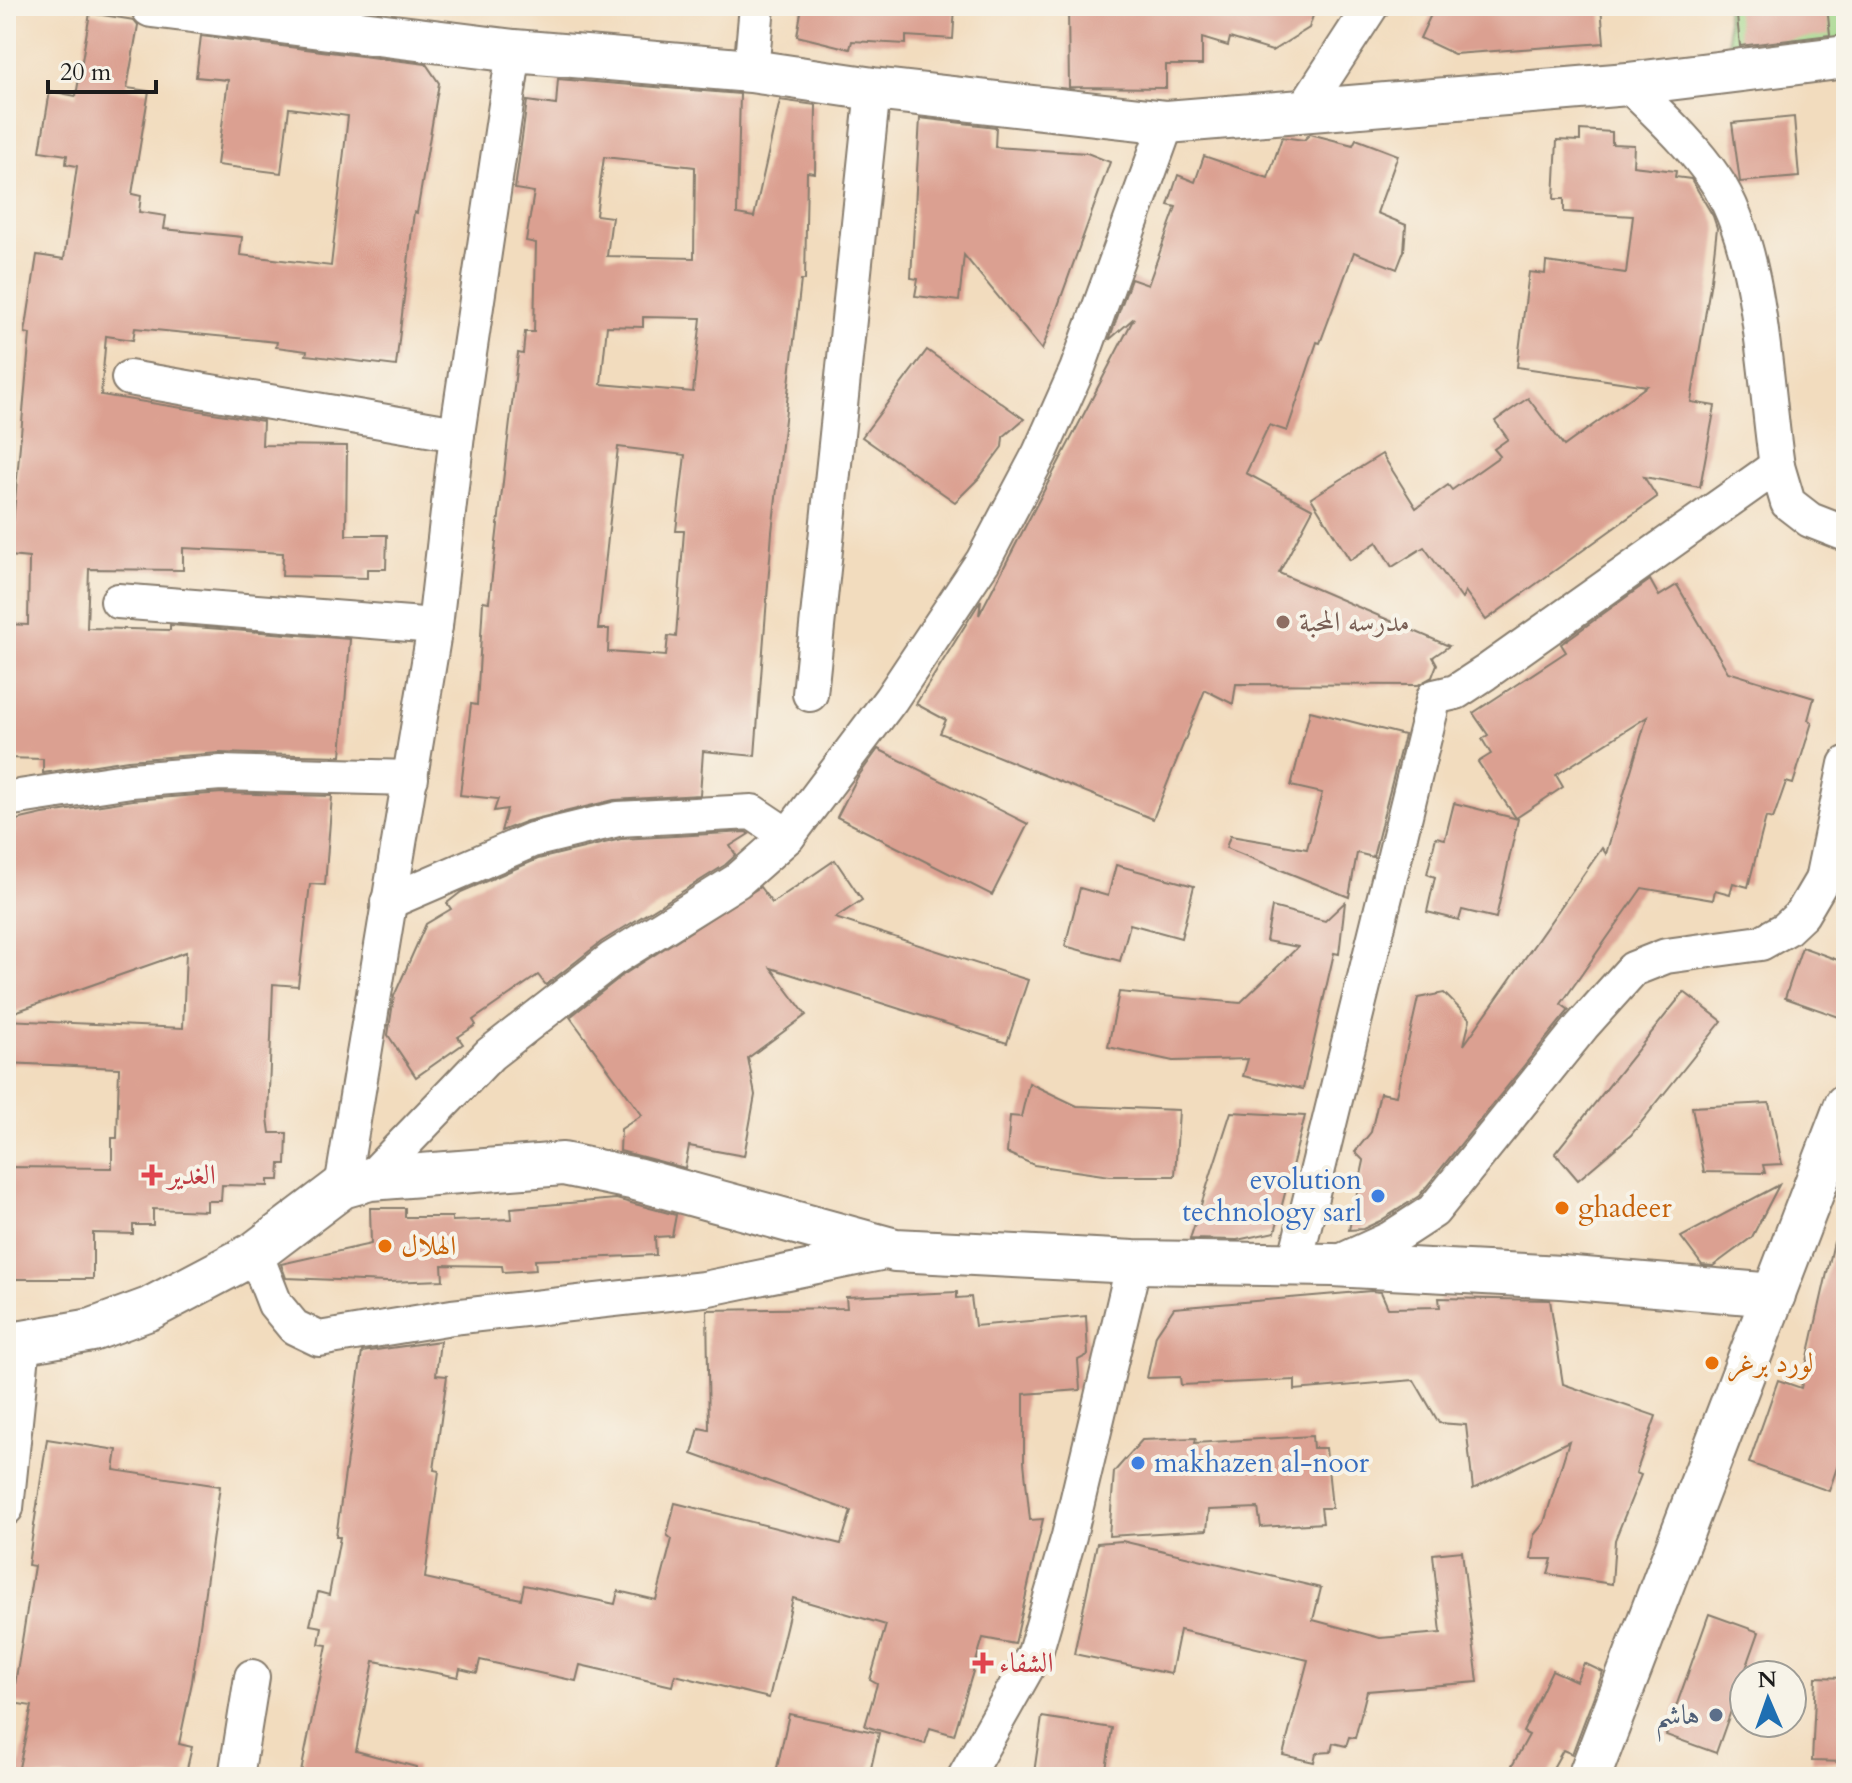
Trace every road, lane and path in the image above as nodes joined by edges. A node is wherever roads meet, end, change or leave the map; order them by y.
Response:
1 (152, 6) edge
2 (757, 6) edge
3 (1371, 6) edge
4 (514, 51) junction
5 (1846, 57) edge
6 (751, 71) junction
7 (1628, 84) junction
8 (873, 89) junction
9 (1304, 109) junction
10 (1167, 122) junction
11 (129, 378) dead end
12 (457, 434) junction
13 (1777, 466) junction
14 (1846, 534) edge
15 (118, 601) dead end
16 (435, 626) junction
17 (810, 694) dead end
18 (1846, 764) edge
19 (411, 778) junction
20 (6, 799) edge
21 (788, 836) junction
22 (388, 902) junction
23 (1846, 1105) edge
24 (356, 1183) junction
25 (895, 1250) junction
26 (255, 1253) junction
27 (1134, 1262) junction
28 (1314, 1265) junction
29 (1774, 1295) junction
30 (15, 1345) edge
31 (6, 1508) edge
32 (252, 1677) dead end
33 (236, 1777) edge
34 (965, 1777) edge
35 (1589, 1777) edge

1 - 4 street
2 - 6 street
3 - 9 street
4 - 6 street
4 - 12 street
5 - 7 street
6 - 8 street
7 - 9 street
7 - 13 street
8 - 10 street
8 - 17 street
9 - 10 street
10 - 21 street
11 - 12 street
12 - 16 street
13 - 14 street
13 - 28 street
15 - 16 street
16 - 19 street
18 - 28 street
19 - 20 street
19 - 22 street
21 - 22 street
21 - 24 street
22 - 24 street
23 - 29 street
24 - 25 street
24 - 26 street
25 - 26 street
25 - 27 street
26 - 30 street
27 - 28 street
27 - 34 street
28 - 29 street
29 - 35 street
30 - 31 street
32 - 33 street

